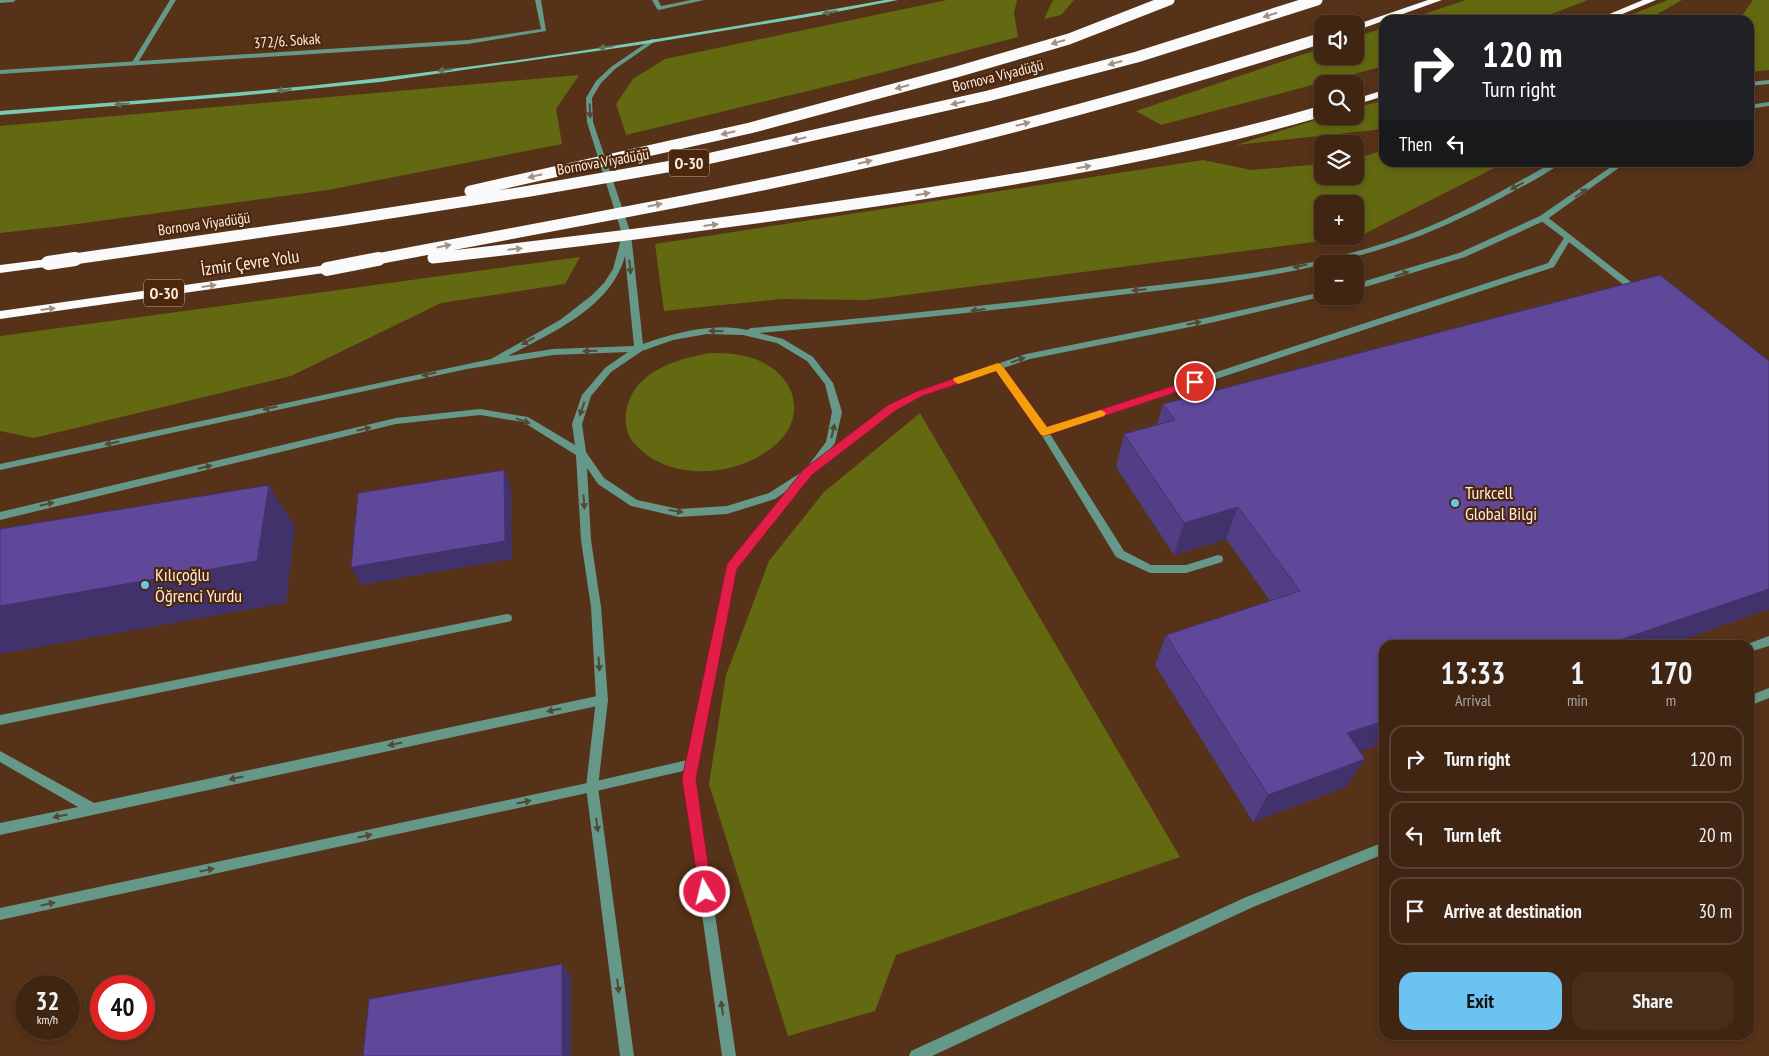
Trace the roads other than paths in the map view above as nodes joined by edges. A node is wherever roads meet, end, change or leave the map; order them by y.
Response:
1 (13, 0) edge
2 (173, 0) edge
3 (538, 0) edge
4 (655, 0) edge
5 (701, 0) edge
6 (895, 0) edge
7 (1169, 0) edge
8 (1317, 0) edge
9 (1437, 0) edge
10 (1651, 0) edge
11 (0, 1) edge
12 (1393, 15) edge
13 (1614, 15) edge
14 (1379, 20) edge
15 (1364, 25) edge
16 (654, 40) junction
17 (1314, 41) edge
18 (134, 64) junction
19 (0, 72) edge
20 (1769, 82) edge
21 (1754, 84) edge
22 (1379, 95) edge
23 (1364, 99) edge
24 (1769, 104) edge
25 (1754, 106) edge
26 (0, 112) edge
27 (1314, 113) edge
28 (1551, 167) edge
29 (1617, 167) edge
30 (1543, 218) junction
31 (339, 221) junction
32 (627, 234) junction
33 (1568, 237) junction
34 (0, 269) edge
35 (327, 269) junction
36 (1364, 284) edge
37 (1314, 296) edge
38 (1645, 297) edge
39 (0, 315) edge
40 (742, 332) junction
41 (638, 350) junction
42 (488, 363) junction
43 (998, 366) junction
44 (1044, 432) junction
45 (581, 453) junction
46 (0, 467) edge
47 (808, 472) junction
48 (0, 516) edge
49 (1218, 560) dead end
50 (507, 618) dead end
51 (1769, 641) edge
52 (1754, 646) edge
53 (1769, 693) edge
54 (1754, 699) edge
55 (602, 700) junction
56 (0, 720) edge
57 (0, 756) edge
58 (692, 764) junction
59 (592, 787) junction
60 (93, 809) junction
61 (0, 829) edge
62 (1379, 850) edge
63 (0, 914) edge
64 (626, 1056) edge
65 (729, 1056) edge
66 (916, 1056) edge

1 - 11 street
2 - 18 street
3 - 18 street, 372/6. Sokak
4 - 5 street
6 -> 16 main road
7 -> 31 highway, bridge
8 -> 31 highway, Bornova Viyadüğü / O-30, bridge
9 - 12 highway
10 - 13 highway
14 - 15 highway
16 -> 26 main road
16 -> 32 street
35 -> 17 highway, O-30, bridge
18 - 19 street, 372/6. Sokak
20 - 21 street
22 - 23 highway
24 - 25 street
35 -> 27 highway, bridge
28 -> 40 street
30 -> 29 street
30 - 33 street
36 -> 30 street
31 - 34 highway, Bornova Viyadüğü / O-30, bridge
32 -> 41 street
32 -> 42 street
33 - 38 street
33 - 44 street
39 -> 35 highway, İzmir Çevre Yolu / O-30
43 -> 37 street
40 -> 41 street
47 -> 40 street
41 -> 42 street
41 -> 45 street
42 -> 46 street
43 - 44 street
43 - 47 street
44 - 49 street
45 -> 47 street
48 -> 45 street
45 -> 55 street
47 - 58 street
50 - 56 street
51 - 52 street
53 - 54 street
55 - 59 street
55 -> 60 street
57 - 60 street
58 - 59 street
65 -> 58 street
63 -> 59 street
59 -> 64 street
60 -> 61 street
62 - 66 street

